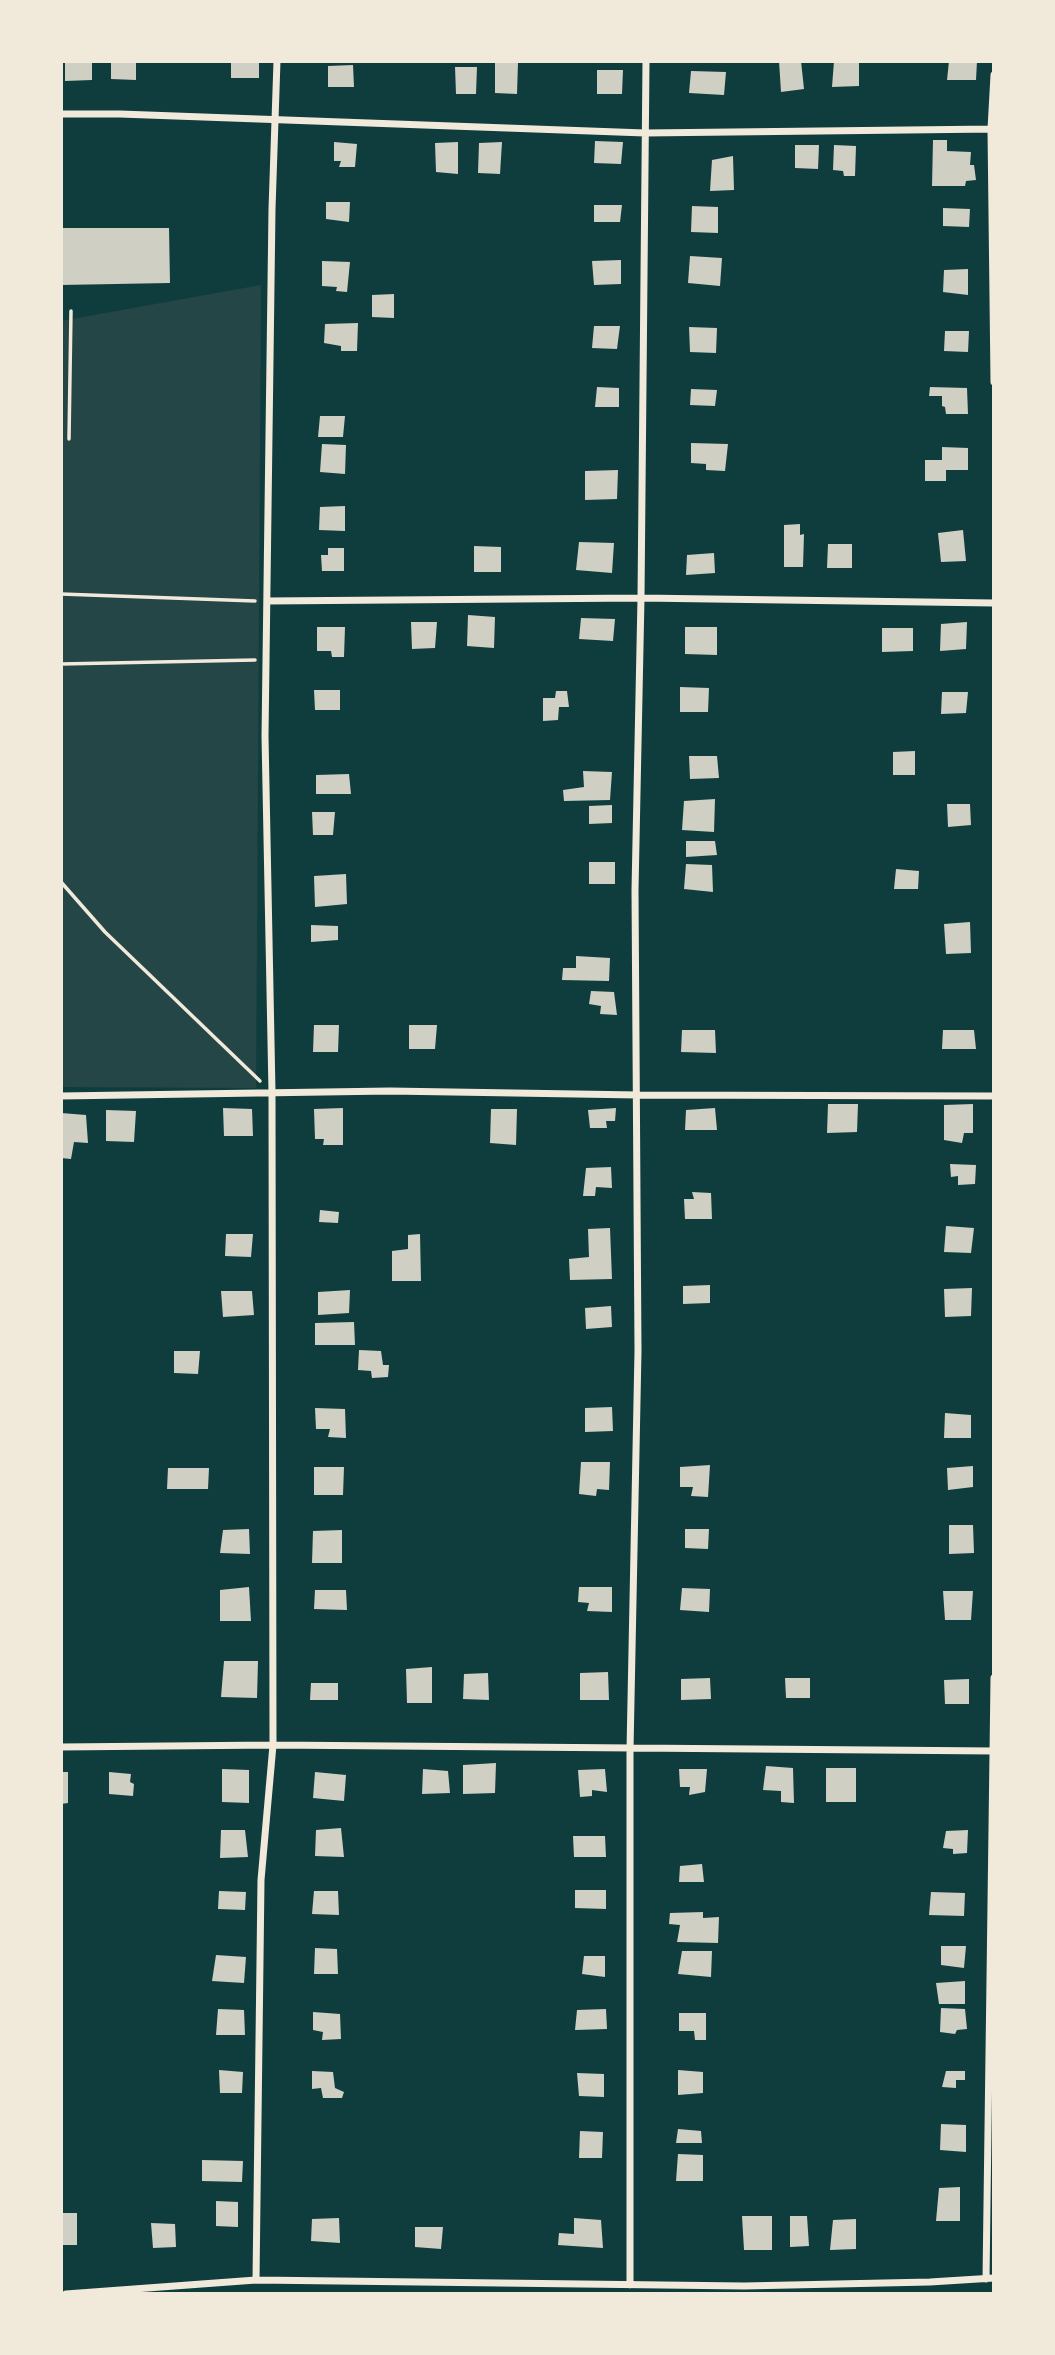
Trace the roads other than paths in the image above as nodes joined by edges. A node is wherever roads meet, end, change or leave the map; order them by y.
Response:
1 (277, 61) edge
2 (646, 61) edge
3 (994, 75) edge
4 (61, 114) edge
5 (276, 120) junction
6 (993, 129) edge
7 (645, 133) junction
8 (994, 382) edge
9 (641, 598) junction
10 (267, 601) junction
11 (994, 603) edge
12 (272, 1092) junction
13 (638, 1094) junction
14 (61, 1096) edge
15 (994, 1096) edge
16 (994, 1678) edge
17 (273, 1745) junction
18 (61, 1747) edge
19 (630, 1749) junction
20 (993, 1751) edge
21 (990, 2279) edge
22 (256, 2280) junction
23 (631, 2285) junction
24 (66, 2294) edge

1 - 5 street
2 - 7 street
3 - 6 street
4 - 5 street
5 - 7 street
5 - 10 street
6 - 7 street
6 - 8 street
7 - 9 street
9 - 10 street
9 - 11 street
9 - 13 street
10 - 12 street
12 - 13 street
12 - 14 street
12 - 17 street
13 - 15 street
13 - 19 street
16 - 20 street
17 - 18 street
17 - 19 street
17 - 22 street
19 - 20 street
19 - 23 street
20 - 21 street
21 - 23 street
22 - 23 street
22 - 24 street

